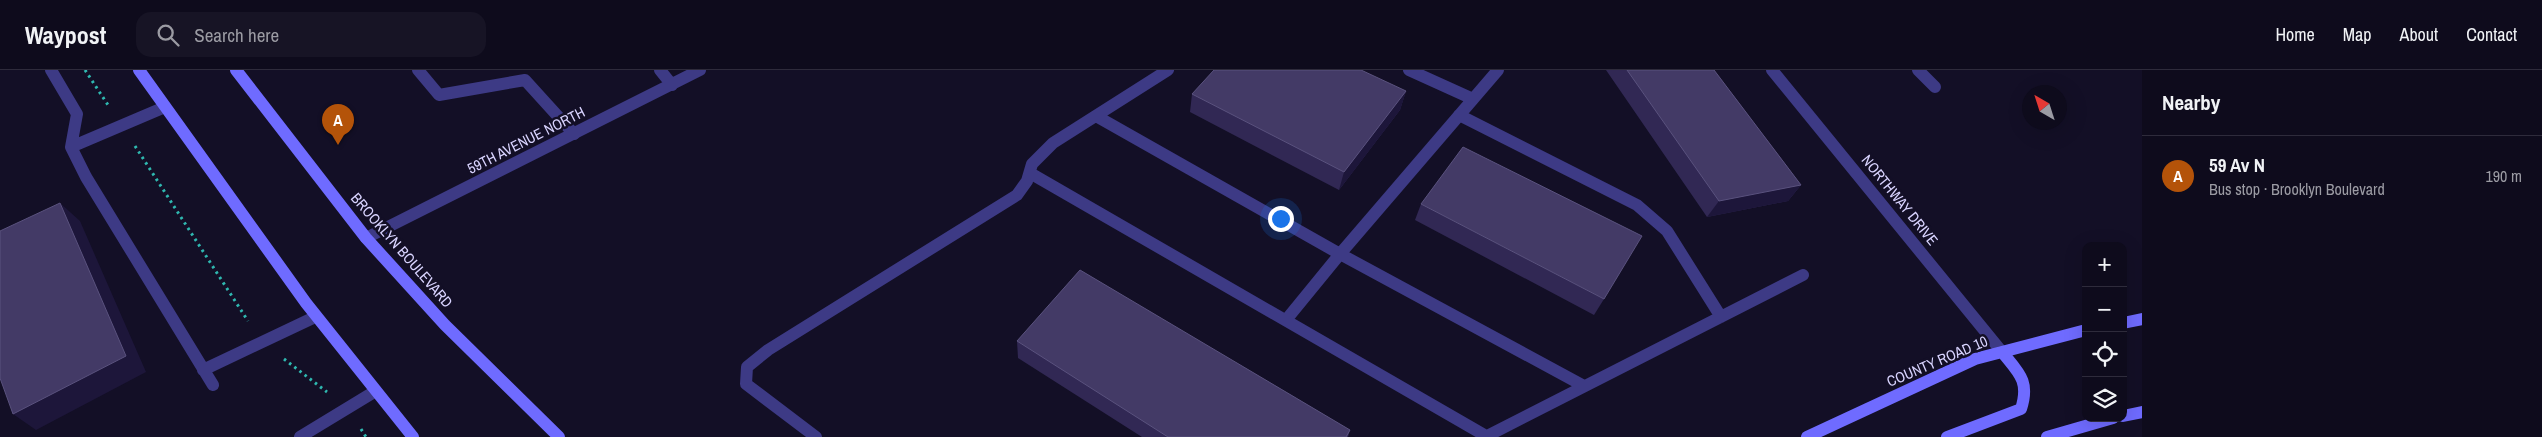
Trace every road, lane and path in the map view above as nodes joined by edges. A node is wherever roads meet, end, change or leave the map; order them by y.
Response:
1 (51, 70) edge
2 (84, 70) edge
3 (140, 70) edge
4 (236, 70) edge
5 (418, 70) edge
6 (517, 70) edge
7 (660, 70) edge
8 (700, 70) edge
9 (1168, 70) edge
10 (1409, 70) edge
11 (1498, 70) edge
12 (1772, 70) edge
13 (1918, 70) edge
14 (524, 80) junction
15 (672, 84) junction
16 (1934, 87) dead end
17 (1473, 99) junction
18 (166, 107) junction
19 (1459, 115) junction
20 (1096, 116) junction
21 (122, 126) junction
22 (574, 134) junction
23 (71, 148) junction
24 (1030, 173) junction
25 (366, 238) junction
26 (1340, 254) junction
27 (1803, 275) dead end
28 (315, 317) junction
29 (1721, 317) junction
30 (2142, 319) edge
31 (1286, 320) junction
32 (2127, 322) edge
33 (2082, 331) edge
34 (262, 342) junction
35 (2002, 352) junction
36 (202, 370) junction
37 (213, 385) dead end
38 (1584, 386) junction
39 (374, 392) junction
40 (346, 406) junction
41 (2142, 412) edge
42 (2127, 415) edge
43 (2099, 422) edge
44 (300, 437) edge
45 (366, 437) edge
46 (413, 437) edge
47 (559, 437) edge
48 (816, 437) edge
49 (1485, 437) edge
50 (1807, 437) edge
51 (1947, 437) edge
52 (2047, 437) edge

1 - 23 street
2 - 21 path
3 - 18 main road
4 - 25 main road, BROOKLYN BOULEVARD
5 - 14 street
6 - 14 street
7 - 15 street
8 - 15 street, 59TH AVENUE NORTH
9 - 20 street
10 - 17 street
11 - 17 street
12 - 35 street, NORTHWAY DRIVE
13 - 16 street
14 - 22 street
15 - 22 street, 59TH AVENUE NORTH
17 - 19 street
18 - 21 street
18 - 28 main road
19 - 26 street
19 - 29 street
20 - 24 street
20 - 26 street
21 - 23 street
21 - 34 path
22 - 25 street, 59TH AVENUE NORTH
23 - 36 street
24 - 31 street
24 - 48 street
25 - 47 main road, BROOKLYN BOULEVARD
26 - 31 street
26 - 38 street
27 - 29 street
28 - 34 street
28 - 39 main road
29 - 38 street
30 - 32 main road
31 - 49 street
33 - 35 main road, COUNTY ROAD 10
34 - 36 street
34 - 40 path
35 - 50 main road, COUNTY ROAD 10
35 - 51 main road
36 - 37 street
38 - 49 street
39 - 40 street
39 - 46 main road
40 - 44 street
40 - 45 path
41 - 42 main road
43 - 52 main road

